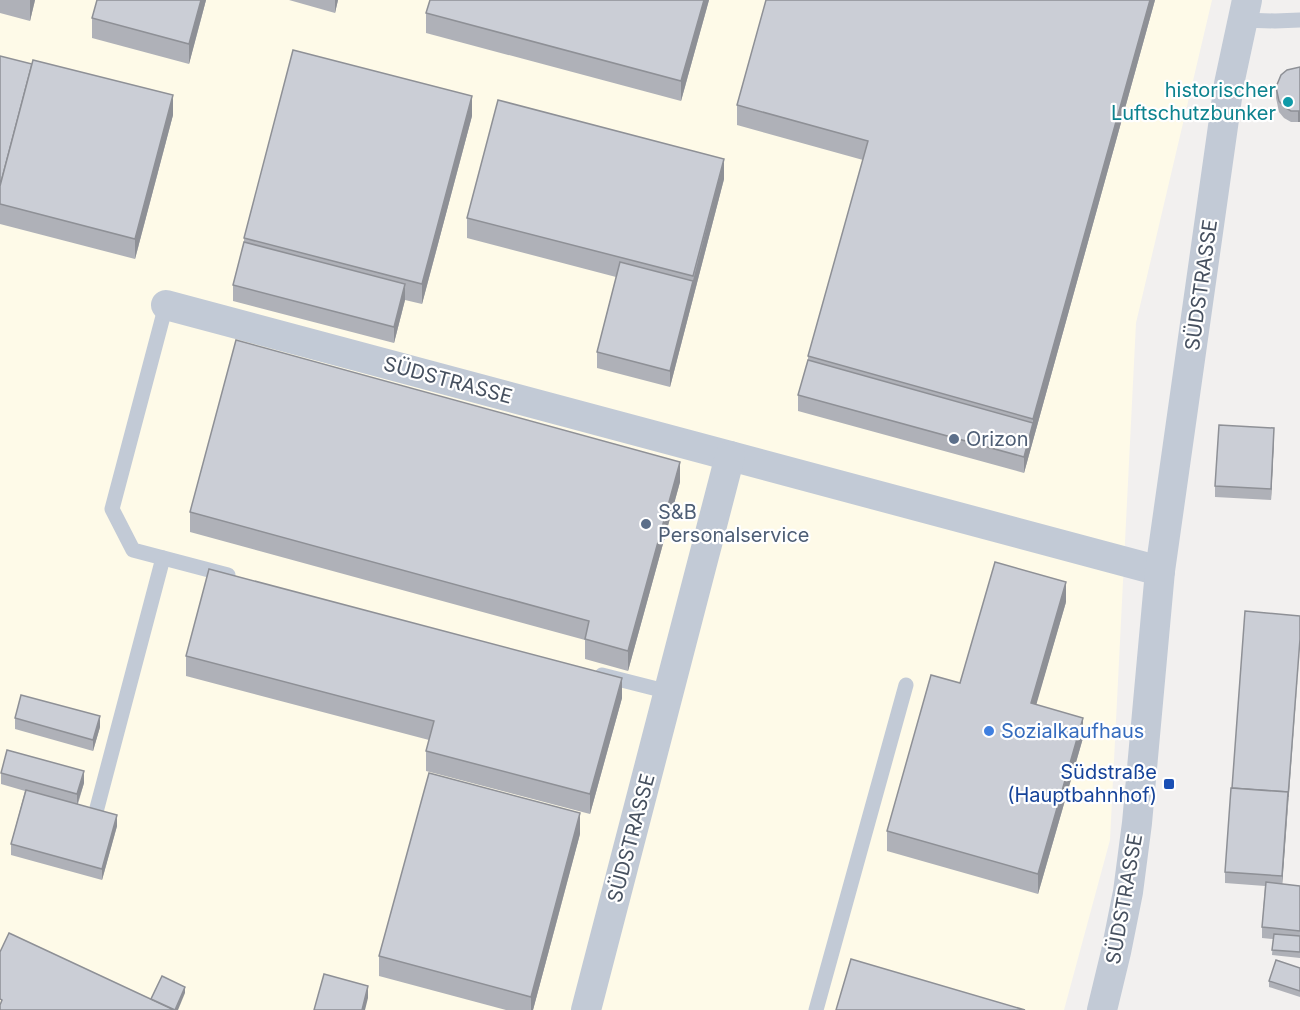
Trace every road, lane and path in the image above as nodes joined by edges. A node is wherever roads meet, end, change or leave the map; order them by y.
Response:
1 (1244, 10) edge
2 (1300, 20) edge
3 (166, 305) joint
4 (730, 456) junction
5 (163, 558) junction
6 (1160, 572) junction
7 (244, 580) edge
8 (589, 671) edge
9 (906, 685) dead end
10 (669, 692) junction
11 (97, 808) edge
12 (586, 1010) edge
13 (816, 1010) edge
14 (1102, 1010) edge

1 - 2 lane
1 - 6 street, SÜDSTRASSE
3 - 4 street, SÜDSTRASSE
3 - 5 lane
4 - 6 street, SÜDSTRASSE
4 - 10 street, SÜDSTRASSE
5 - 7 lane
5 - 11 lane
6 - 14 street, SÜDSTRASSE
8 - 10 lane
9 - 13 lane
10 - 12 street, SÜDSTRASSE

